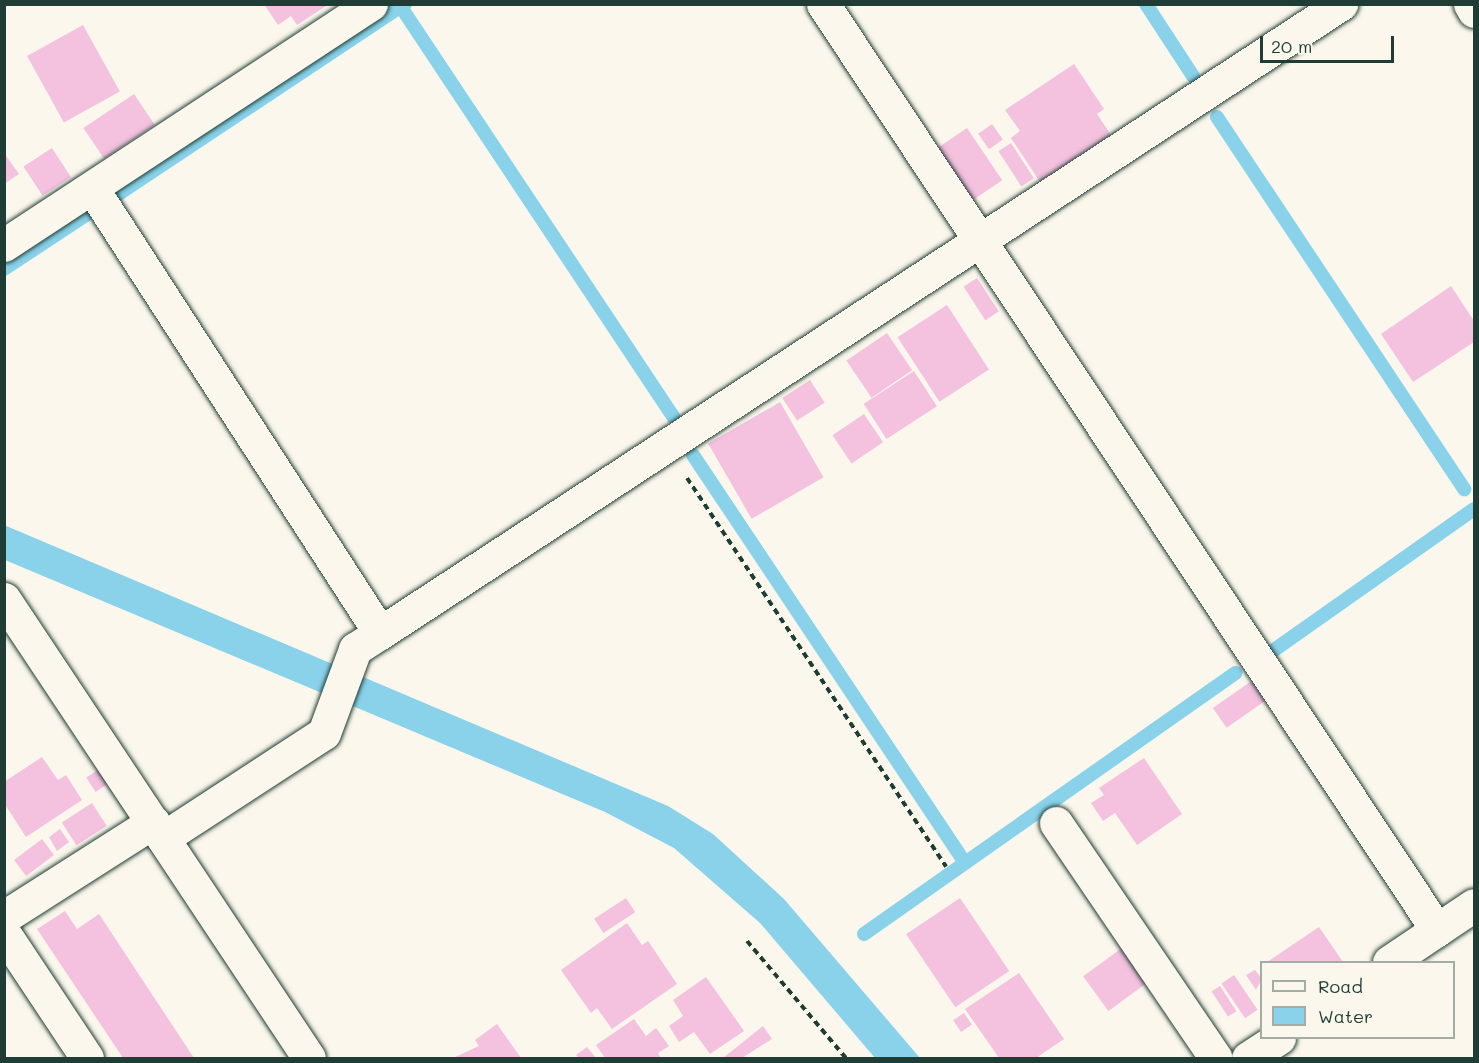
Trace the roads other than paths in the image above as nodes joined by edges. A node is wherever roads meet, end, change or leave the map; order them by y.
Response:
1 (823, 4) edge
2 (1341, 4) edge
3 (1470, 4) edge
4 (371, 5) edge
5 (1474, 11) edge
6 (92, 188) junction
7 (4, 245) edge
8 (979, 245) junction
9 (4, 599) edge
10 (367, 641) junction
11 (1056, 823) dead end
12 (158, 830) junction
13 (1474, 905) edge
14 (4, 917) edge
15 (1437, 930) junction
16 (4, 933) edge
17 (1392, 961) edge
18 (1278, 1039) edge
19 (87, 1059) edge
20 (309, 1059) edge
21 (1216, 1059) edge
22 (1248, 1059) edge

1 - 8 street
2 - 8 street
3 - 5 street
4 - 6 street
6 - 7 street
6 - 10 street
8 - 10 street
8 - 15 street
9 - 12 street
10 - 12 street
11 - 21 street
12 - 14 street
12 - 20 street
13 - 15 street
15 - 17 street
16 - 19 street
18 - 22 street

